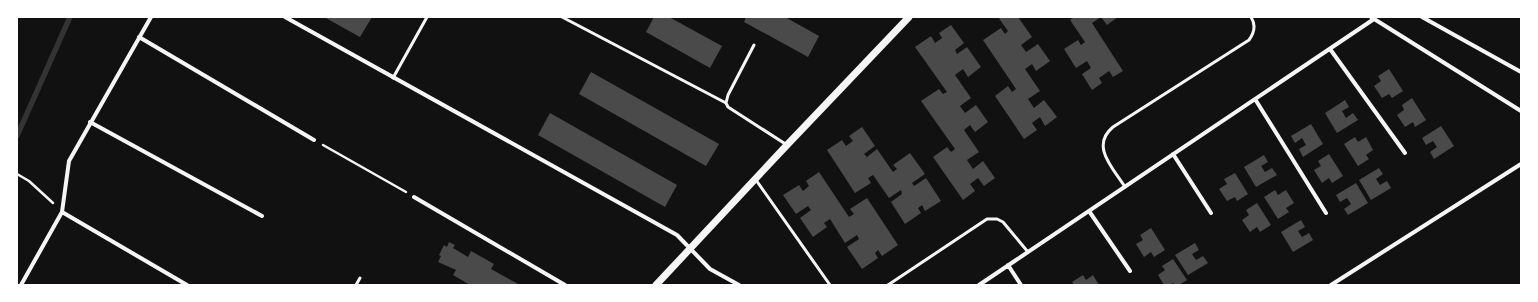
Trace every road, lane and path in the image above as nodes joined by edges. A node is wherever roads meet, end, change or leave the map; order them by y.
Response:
1 (151, 17) edge
2 (286, 17) edge
3 (427, 17) edge
4 (562, 17) edge
5 (909, 17) edge
6 (1251, 17) edge
7 (1422, 17) edge
8 (1373, 18) edge
9 (139, 37) junction
10 (754, 45) dead end
11 (1330, 49) junction
12 (1521, 72) edge
13 (393, 78) junction
14 (1255, 99) junction
15 (726, 103) junction
16 (1521, 111) edge
17 (90, 122) junction
18 (314, 140) joint
19 (787, 145) junction
20 (1405, 153) dead end
21 (1173, 154) junction
22 (1521, 164) edge
23 (17, 174) edge
24 (755, 180) junction
25 (1125, 187) junction
26 (414, 197) joint
27 (1089, 211) junction
28 (62, 212) junction
29 (1211, 213) dead end
30 (1326, 213) dead end
31 (262, 216) dead end
32 (691, 248) junction
33 (1028, 252) junction
34 (1008, 265) junction
35 (1130, 271) dead end
36 (360, 278) dead end
37 (21, 285) edge
38 (187, 285) edge
39 (356, 285) edge
40 (565, 285) edge
41 (656, 285) edge
42 (739, 285) edge
43 (830, 285) edge
44 (888, 285) edge
45 (979, 285) edge
46 (1021, 285) edge
47 (1331, 285) edge

1 - 9 street
2 - 13 street
3 - 13 lane
4 - 15 lane
5 - 19 street
6 - 25 lane
7 - 12 street
8 - 11 street
8 - 16 street
9 - 17 street
9 - 18 street
10 - 15 lane
11 - 14 street
11 - 20 street
13 - 32 street
14 - 21 street
14 - 30 street
15 - 19 lane
17 - 28 street
17 - 31 street
18 - 26 path
19 - 24 street
21 - 25 street
21 - 29 street
22 - 47 street
23 - 28 path
24 - 32 street
24 - 43 lane
25 - 27 street
26 - 40 street
27 - 33 street
27 - 35 street
28 - 37 street
28 - 38 street
32 - 41 street
32 - 42 street
33 - 34 street
33 - 44 lane
34 - 45 street
34 - 46 street
36 - 39 lane

